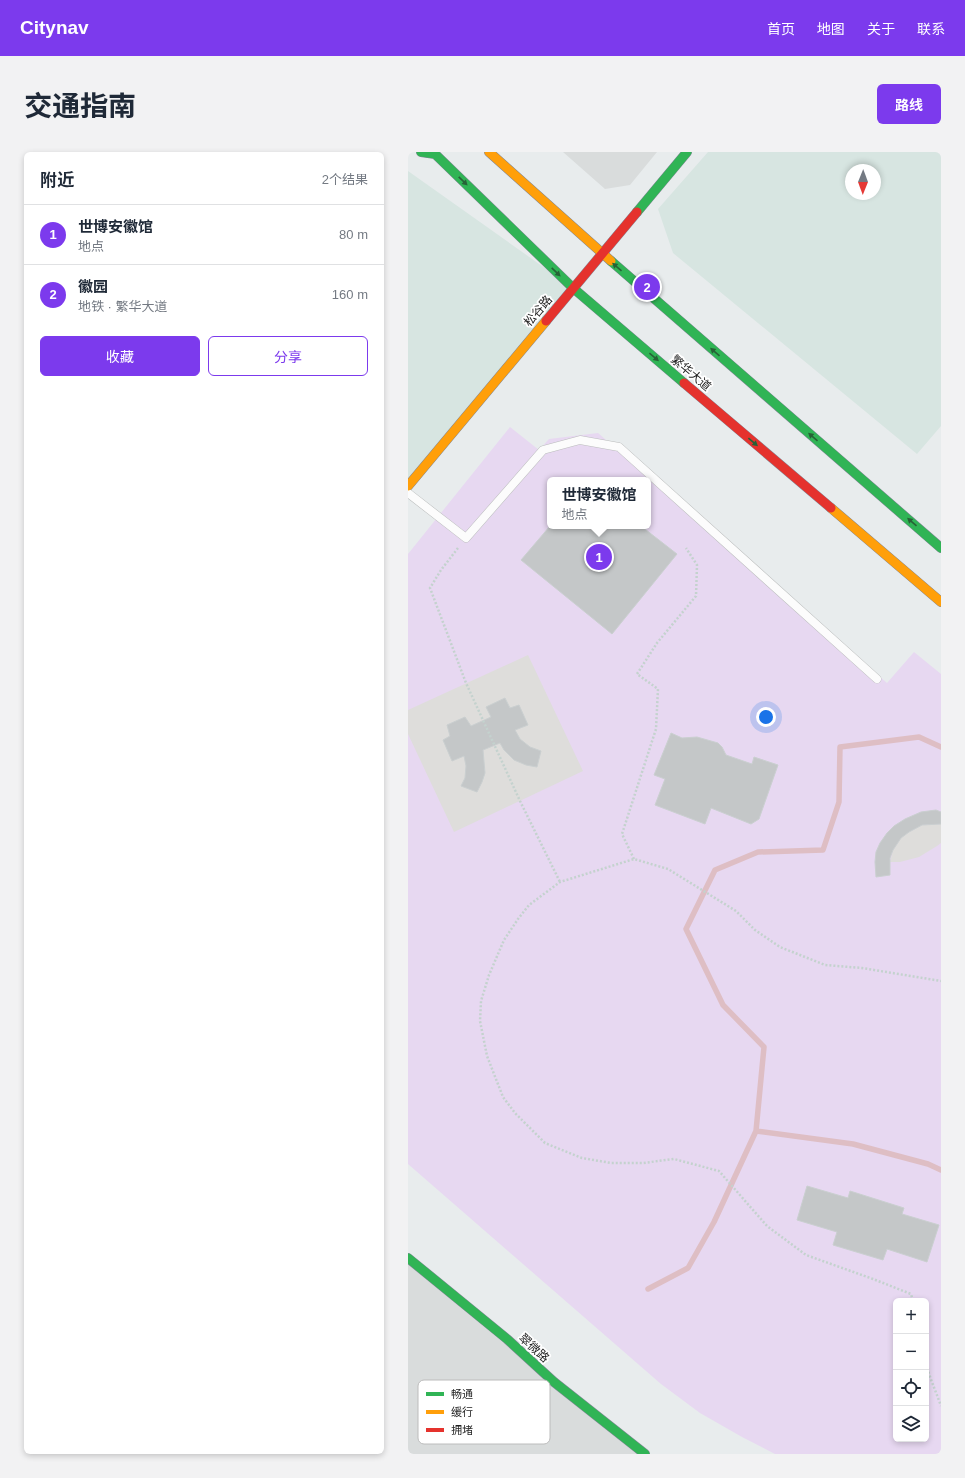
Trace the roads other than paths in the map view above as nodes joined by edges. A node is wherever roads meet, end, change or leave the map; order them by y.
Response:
1 (421, 152) edge
2 (489, 152) edge
3 (687, 152) edge
4 (602, 254) junction
5 (573, 288) junction
6 (408, 486) edge
7 (408, 493) edge
8 (941, 548) edge
9 (941, 602) edge
10 (877, 679) dead end
11 (408, 1258) edge
12 (645, 1454) edge

1 -> 5 main road, 繁华大道
2 - 4 main road
3 - 4 main road, 松谷路
4 - 5 main road, 松谷路
8 -> 4 main road
5 - 6 main road, 松谷路
5 -> 9 main road, 繁华大道
7 - 10 lane
11 - 12 main road, 翠微路

